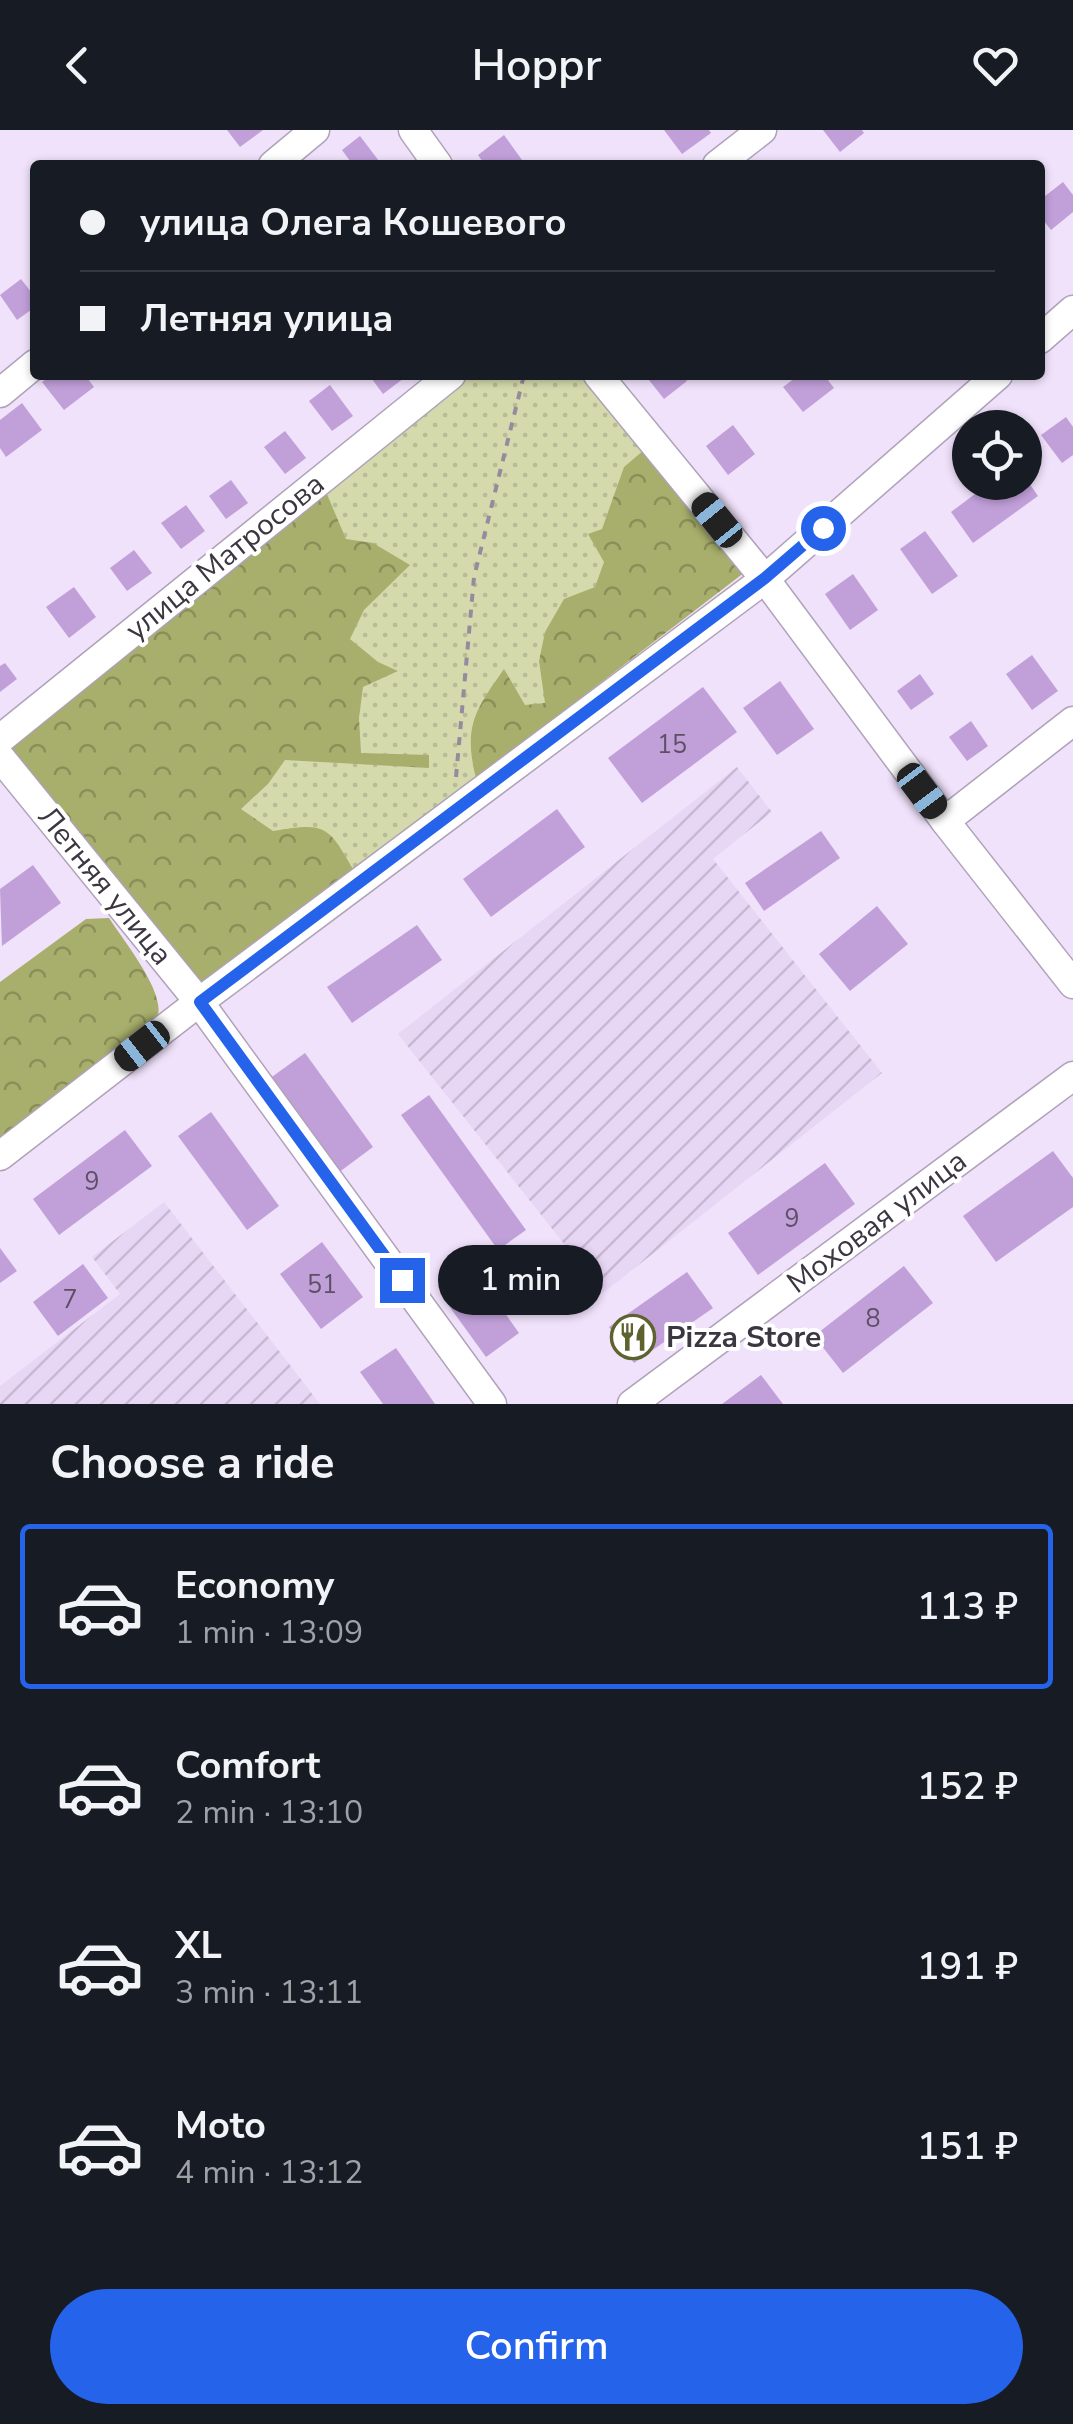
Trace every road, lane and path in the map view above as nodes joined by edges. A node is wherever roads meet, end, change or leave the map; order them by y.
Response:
1 (315, 130) edge
2 (413, 130) edge
3 (762, 130) edge
4 (279, 160) edge
5 (434, 160) edge
6 (723, 160) edge
7 (1073, 310) edge
8 (1045, 335) edge
9 (30, 368) edge
10 (445, 380) edge
11 (523, 380) edge
12 (602, 380) edge
13 (992, 380) edge
14 (0, 393) edge
15 (765, 578) junction
16 (1073, 721) edge
17 (0, 739) edge
18 (0, 757) edge
19 (454, 811) junction
20 (945, 821) junction
21 (1073, 984) edge
22 (200, 1002) junction
23 (1073, 1076) edge
24 (0, 1156) edge
25 (492, 1404) edge
26 (632, 1404) edge

1 - 4 street
2 - 5 street
3 - 6 street
7 - 8 street
9 - 14 street
10 - 17 street, улица Матросова
11 - 19 path
12 - 15 street
13 - 15 street
15 - 19 street
15 - 20 street
16 - 20 street
18 - 22 street, Летняя улица
19 - 22 street
20 - 21 street
22 - 24 street
22 - 25 street, Летняя улица
23 - 26 street, Моховая улица

